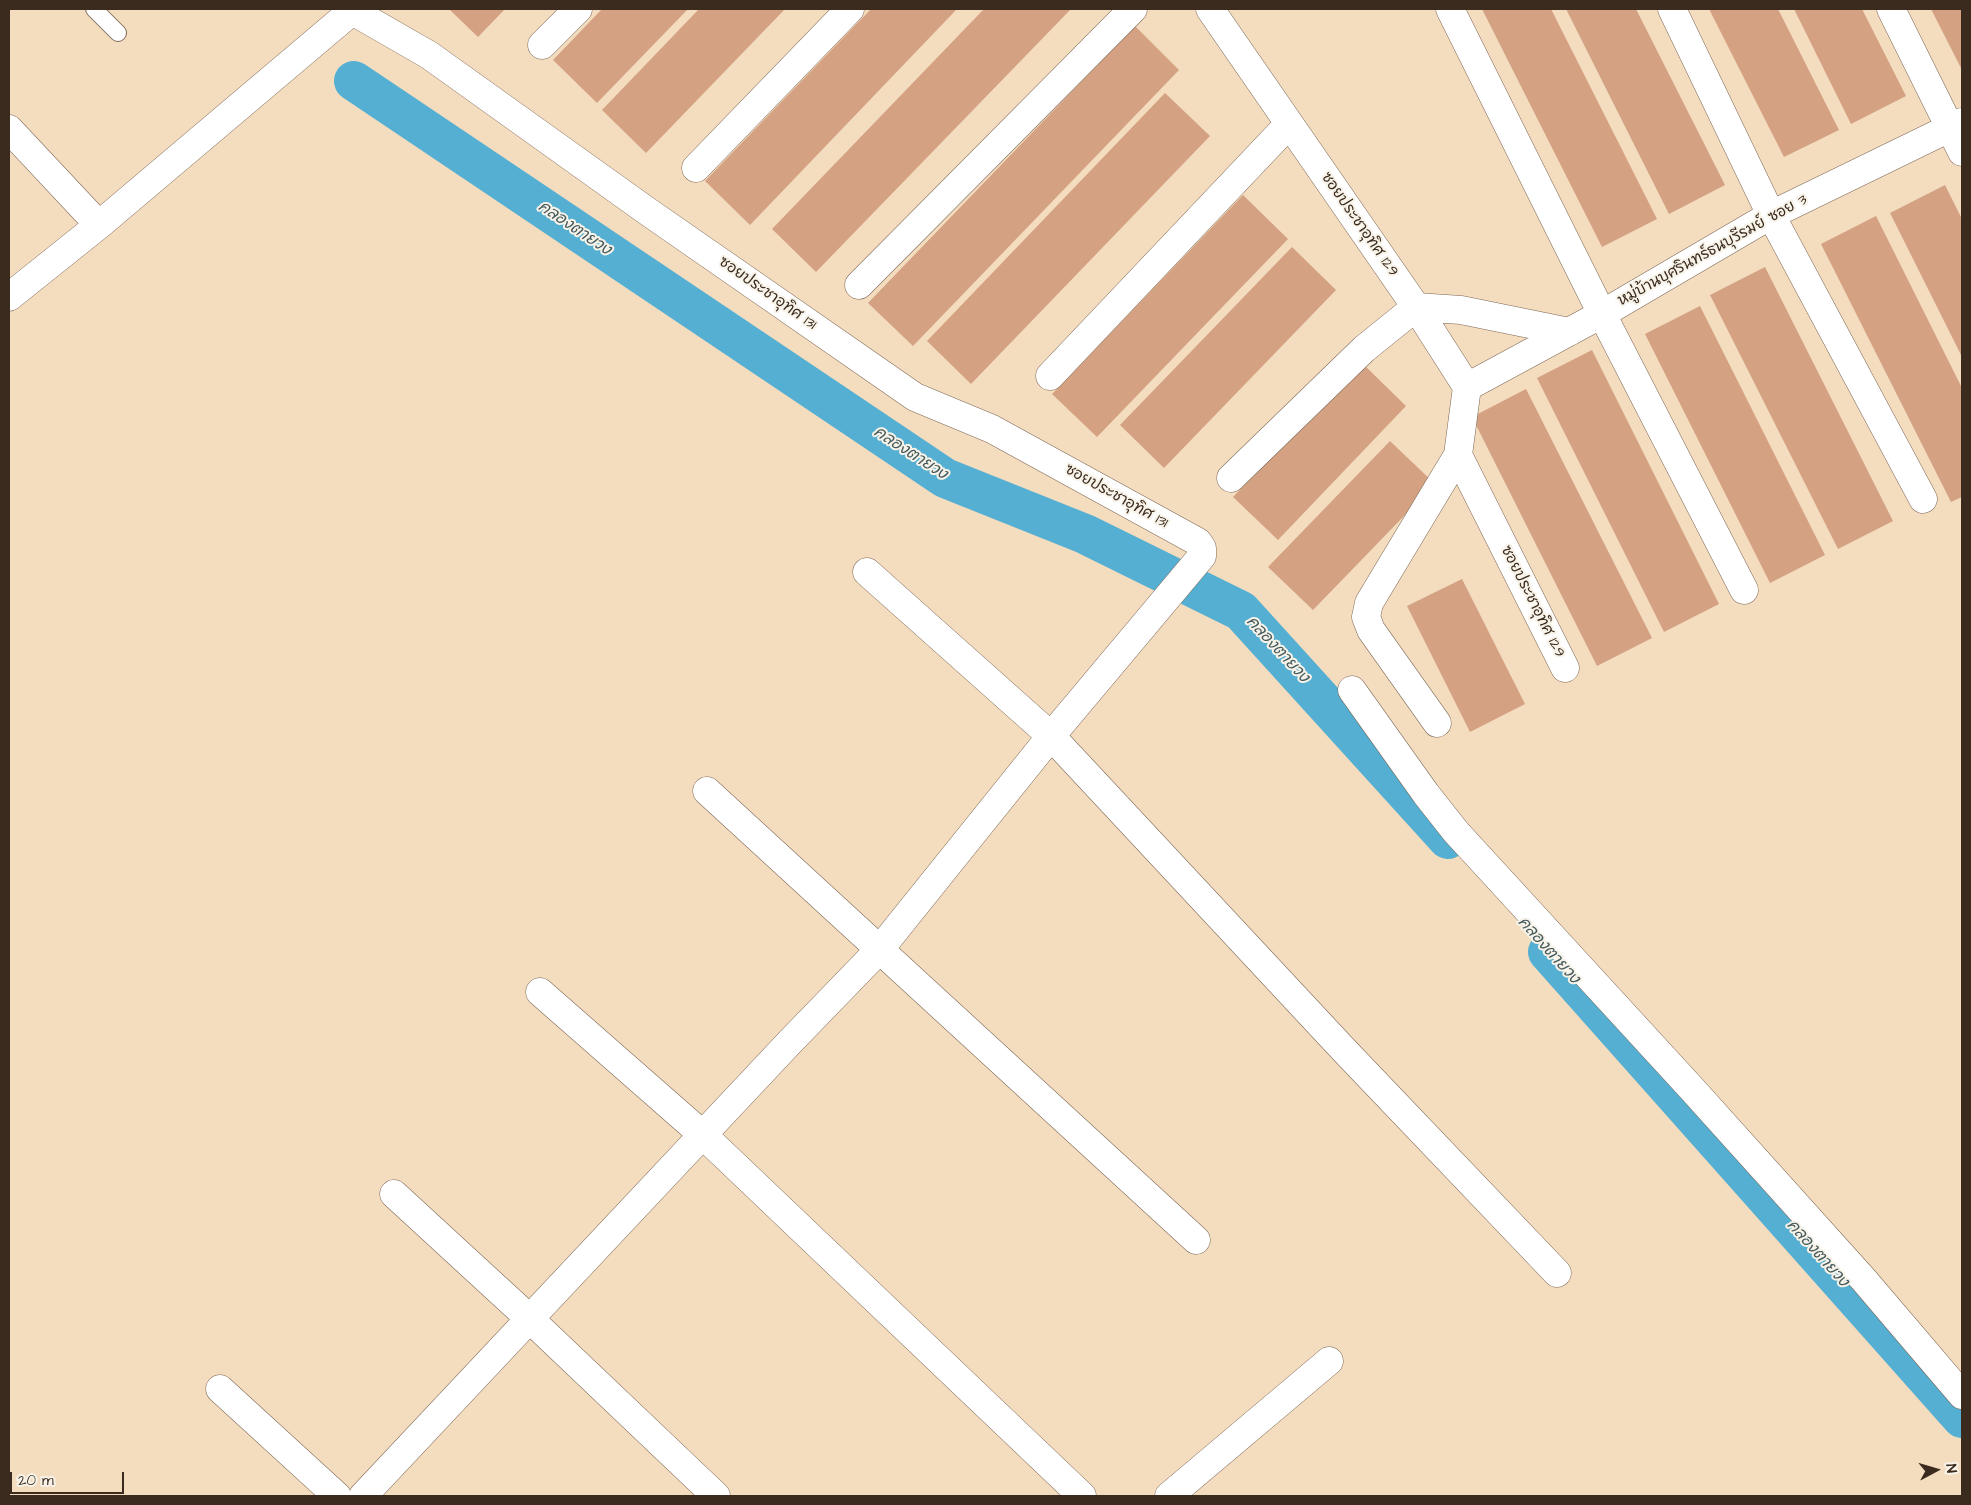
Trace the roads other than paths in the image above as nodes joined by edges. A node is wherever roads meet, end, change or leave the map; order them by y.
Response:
1 (94, 9) edge
2 (578, 9) edge
3 (850, 9) edge
4 (1134, 9) edge
5 (1210, 9) edge
6 (1450, 9) edge
7 (1672, 9) edge
8 (1890, 9) edge
9 (350, 10) edge
10 (118, 33) dead end
11 (542, 45) dead end
12 (1289, 124) junction
13 (1956, 125) edge
14 (9, 129) edge
15 (1962, 152) edge
16 (696, 168) dead end
17 (1771, 215) junction
18 (99, 225) junction
19 (859, 285) dead end
20 (9, 297) edge
21 (1416, 307) junction
22 (1602, 314) junction
23 (1569, 332) junction
24 (1050, 376) dead end
25 (1467, 387) junction
26 (1458, 455) junction
27 (1231, 478) dead end
28 (1923, 499) dead end
29 (867, 572) dead end
30 (1744, 590) dead end
31 (1565, 668) dead end
32 (1352, 690) dead end
33 (1437, 723) dead end
34 (1051, 736) junction
35 (708, 791) dead end
36 (880, 950) junction
37 (540, 992) dead end
38 (703, 1135) junction
39 (394, 1194) dead end
40 (1196, 1240) dead end
41 (1556, 1273) dead end
42 (531, 1320) junction
43 (1329, 1361) dead end
44 (220, 1390) dead end
45 (1962, 1396) edge
46 (337, 1496) edge
47 (363, 1496) edge
48 (716, 1496) edge
49 (1082, 1496) edge
50 (1169, 1496) edge

1 - 10 lane
2 - 11 street
3 - 16 street
4 - 19 street
5 - 12 street, ซอยประชาอุทิศ 129
6 - 22 street
7 - 17 street
8 - 13 street
9 - 18 street
9 - 34 street, ซอยประชาอุทิศ 131
12 - 21 street, ซอยประชาอุทิศ 129
12 - 24 street
13 - 15 street
13 - 17 street, หมู่บ้านบุศรินทร์ธนบุรีรมย์ ซอย 3
14 - 18 street
17 - 22 street, หมู่บ้านบุศรินทร์ธนบุรีรมย์ ซอย 3
17 - 28 street
18 - 20 street
21 - 23 street
21 - 25 street, ซอยประชาอุทิศ 129
21 - 27 street
22 - 23 street, หมู่บ้านบุศรินทร์ธนบุรีรมย์ ซอย 3
22 - 30 street
23 - 25 street, หมู่บ้านบุศรินทร์ธนบุรีรมย์ ซอย 3
25 - 26 street
26 - 31 street, ซอยประชาอุทิศ 129
26 - 33 street
29 - 34 street
32 - 45 street
34 - 36 street
34 - 41 street
35 - 36 street
36 - 38 street
36 - 40 street
37 - 38 street
38 - 42 street
38 - 49 street
39 - 42 street
42 - 47 street
42 - 48 street
43 - 50 street
44 - 46 street

